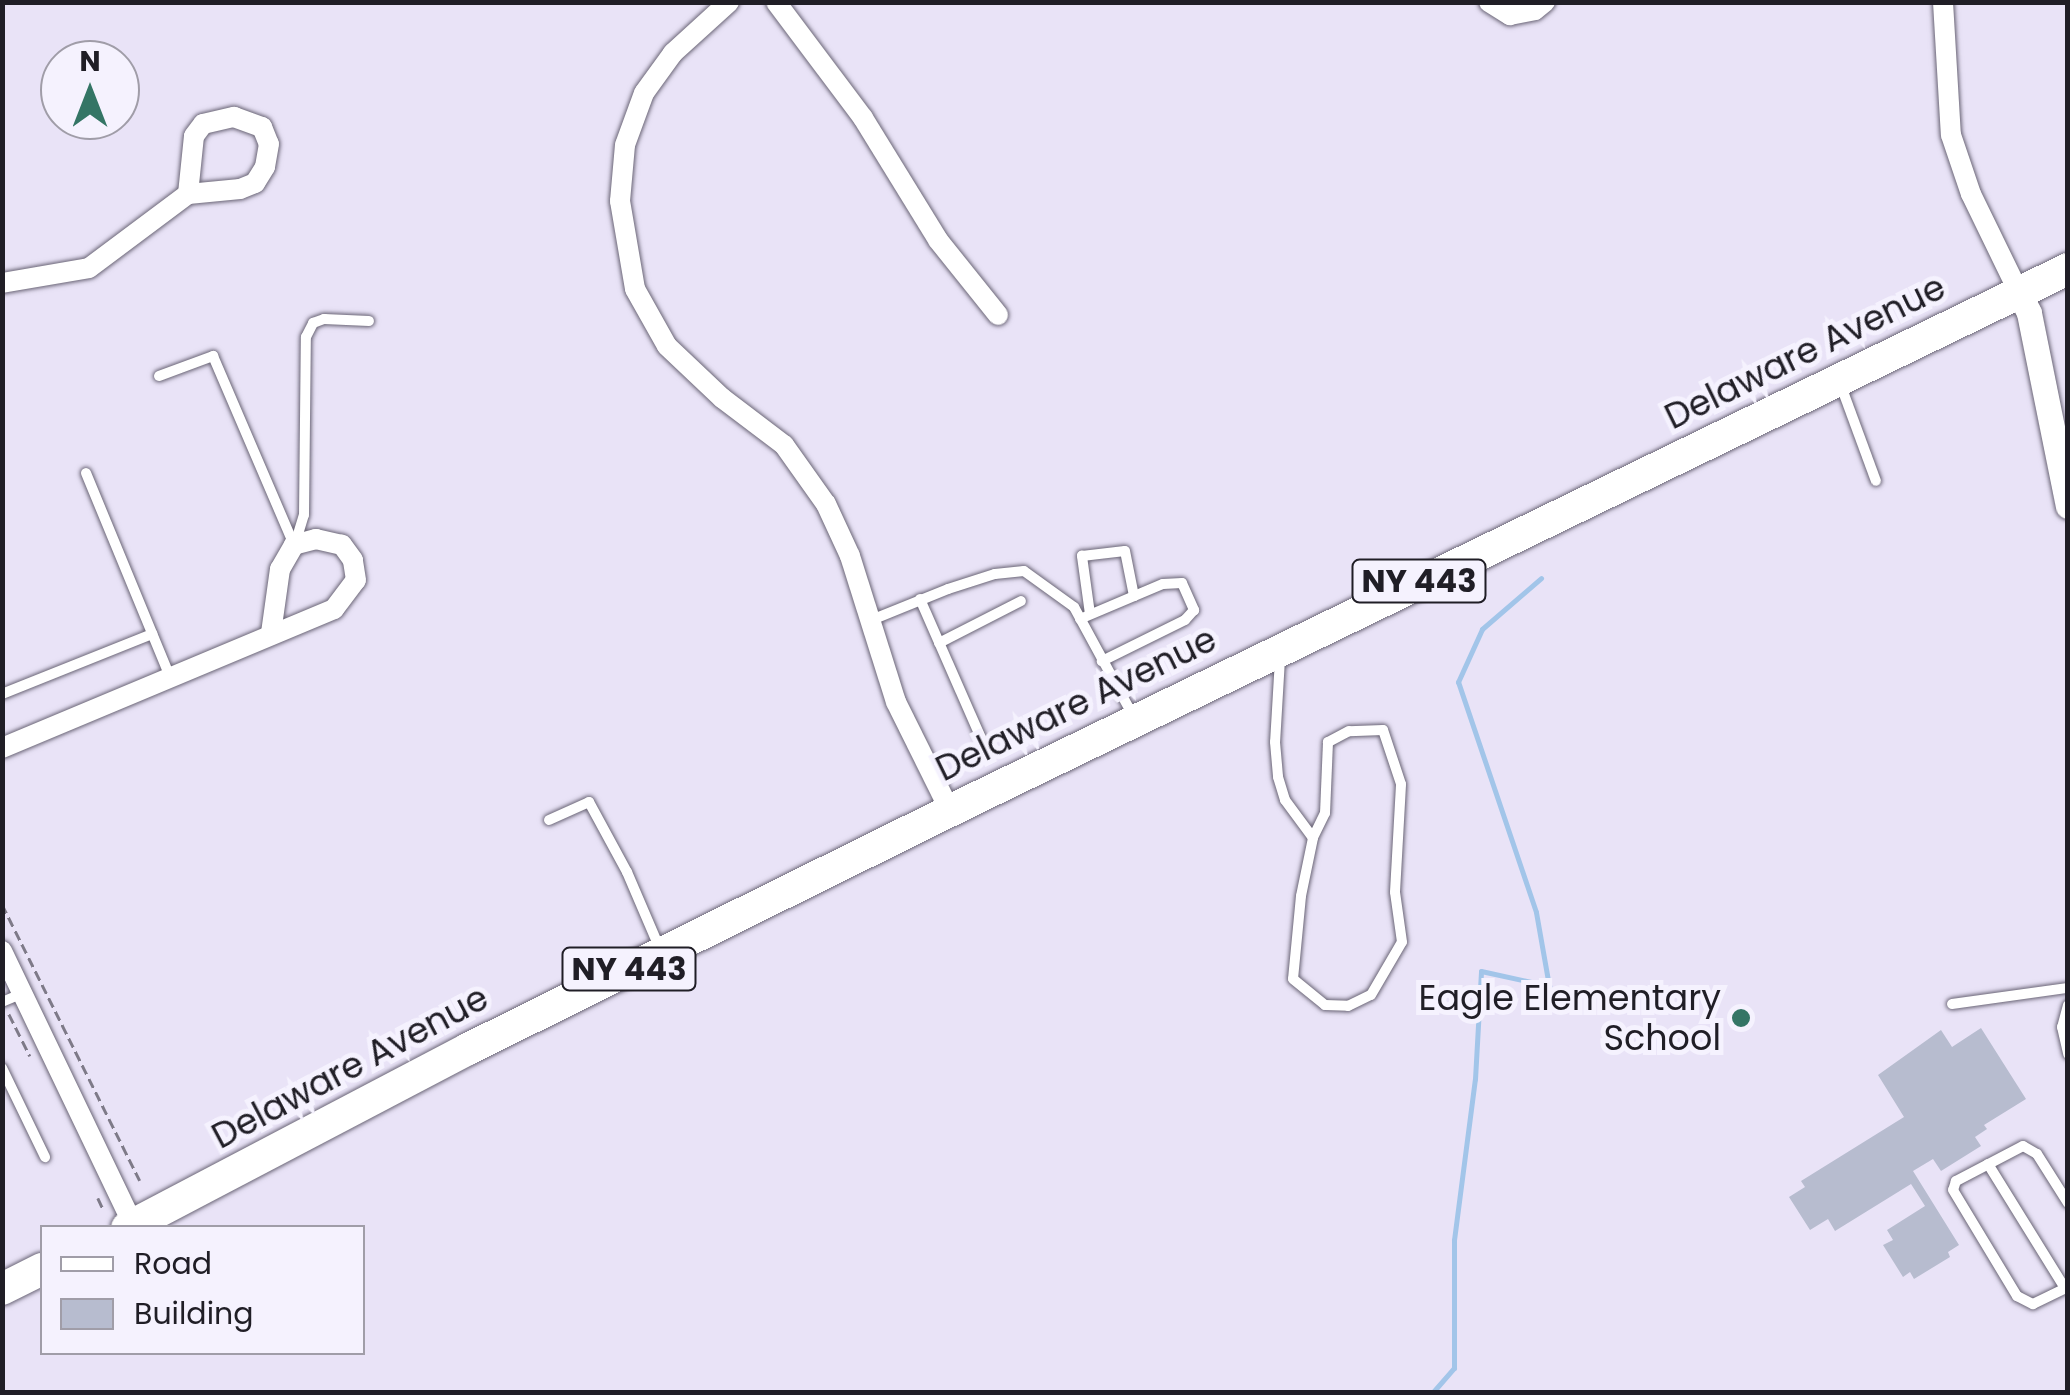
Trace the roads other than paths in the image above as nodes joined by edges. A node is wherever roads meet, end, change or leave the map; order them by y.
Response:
1 (730, 2) edge
2 (776, 2) edge
3 (1489, 2) edge
4 (1545, 2) edge
5 (1943, 2) edge
6 (188, 194) junction
7 (2068, 269) edge
8 (2, 283) edge
9 (2019, 293) junction
10 (998, 315) dead end
11 (370, 321) dead end
12 (158, 376) dead end
13 (1838, 380) junction
14 (86, 473) dead end
15 (1876, 481) dead end
16 (2068, 506) edge
17 (294, 545) junction
18 (1134, 596) junction
19 (920, 599) junction
20 (1021, 602) dead end
21 (1085, 617) junction
22 (868, 621) junction
23 (152, 634) junction
24 (272, 634) junction
25 (939, 643) junction
26 (1280, 648) junction
27 (1102, 661) junction
28 (171, 679) junction
29 (2, 694) edge
30 (1136, 720) junction
31 (981, 738) dead end
32 (2, 748) edge
33 (950, 811) junction
34 (549, 820) dead end
35 (1313, 838) junction
36 (2, 951) edge
37 (662, 954) junction
38 (2068, 988) edge
39 (23, 993) junction
40 (2, 1002) edge
41 (1952, 1004) dead end
42 (2068, 1005) edge
43 (2068, 1054) edge
44 (2, 1068) edge
45 (45, 1156) dead end
46 (1988, 1164) junction
47 (2068, 1203) edge
48 (130, 1225) edge
49 (132, 1225) edge
50 (40, 1271) edge
51 (2066, 1287) edge
52 (2, 1289) edge

1 - 22 street
2 - 10 street
3 - 4 street
5 - 9 street
6 - 6 street
6 - 8 street
7 - 9 main road, Delaware Avenue / NY 443
9 - 13 main road, Delaware Avenue / NY 443
9 - 16 street
11 - 17 lane
12 - 17 lane
13 - 15 lane
13 - 26 main road, Delaware Avenue / NY 443
14 - 23 lane
17 - 24 street
17 - 24 street
18 - 21 lane
18 - 21 lane
18 - 27 lane
19 - 21 lane
19 - 22 lane
19 - 25 lane
20 - 25 lane
21 - 27 lane
22 - 33 street
23 - 28 lane
23 - 29 lane
24 - 28 street
25 - 31 lane
26 - 30 main road, Delaware Avenue / NY 443
26 - 35 lane
27 - 30 lane
28 - 32 street
30 - 33 main road, Delaware Avenue / NY 443
33 - 37 main road, Delaware Avenue / NY 443
34 - 37 lane
35 - 35 lane
36 - 39 street
37 - 49 main road, Delaware Avenue / NY 443
38 - 41 lane
39 - 40 lane
39 - 48 street
42 - 43 lane
44 - 45 lane
46 - 47 lane
46 - 51 lane
46 - 51 lane
50 - 52 main road

